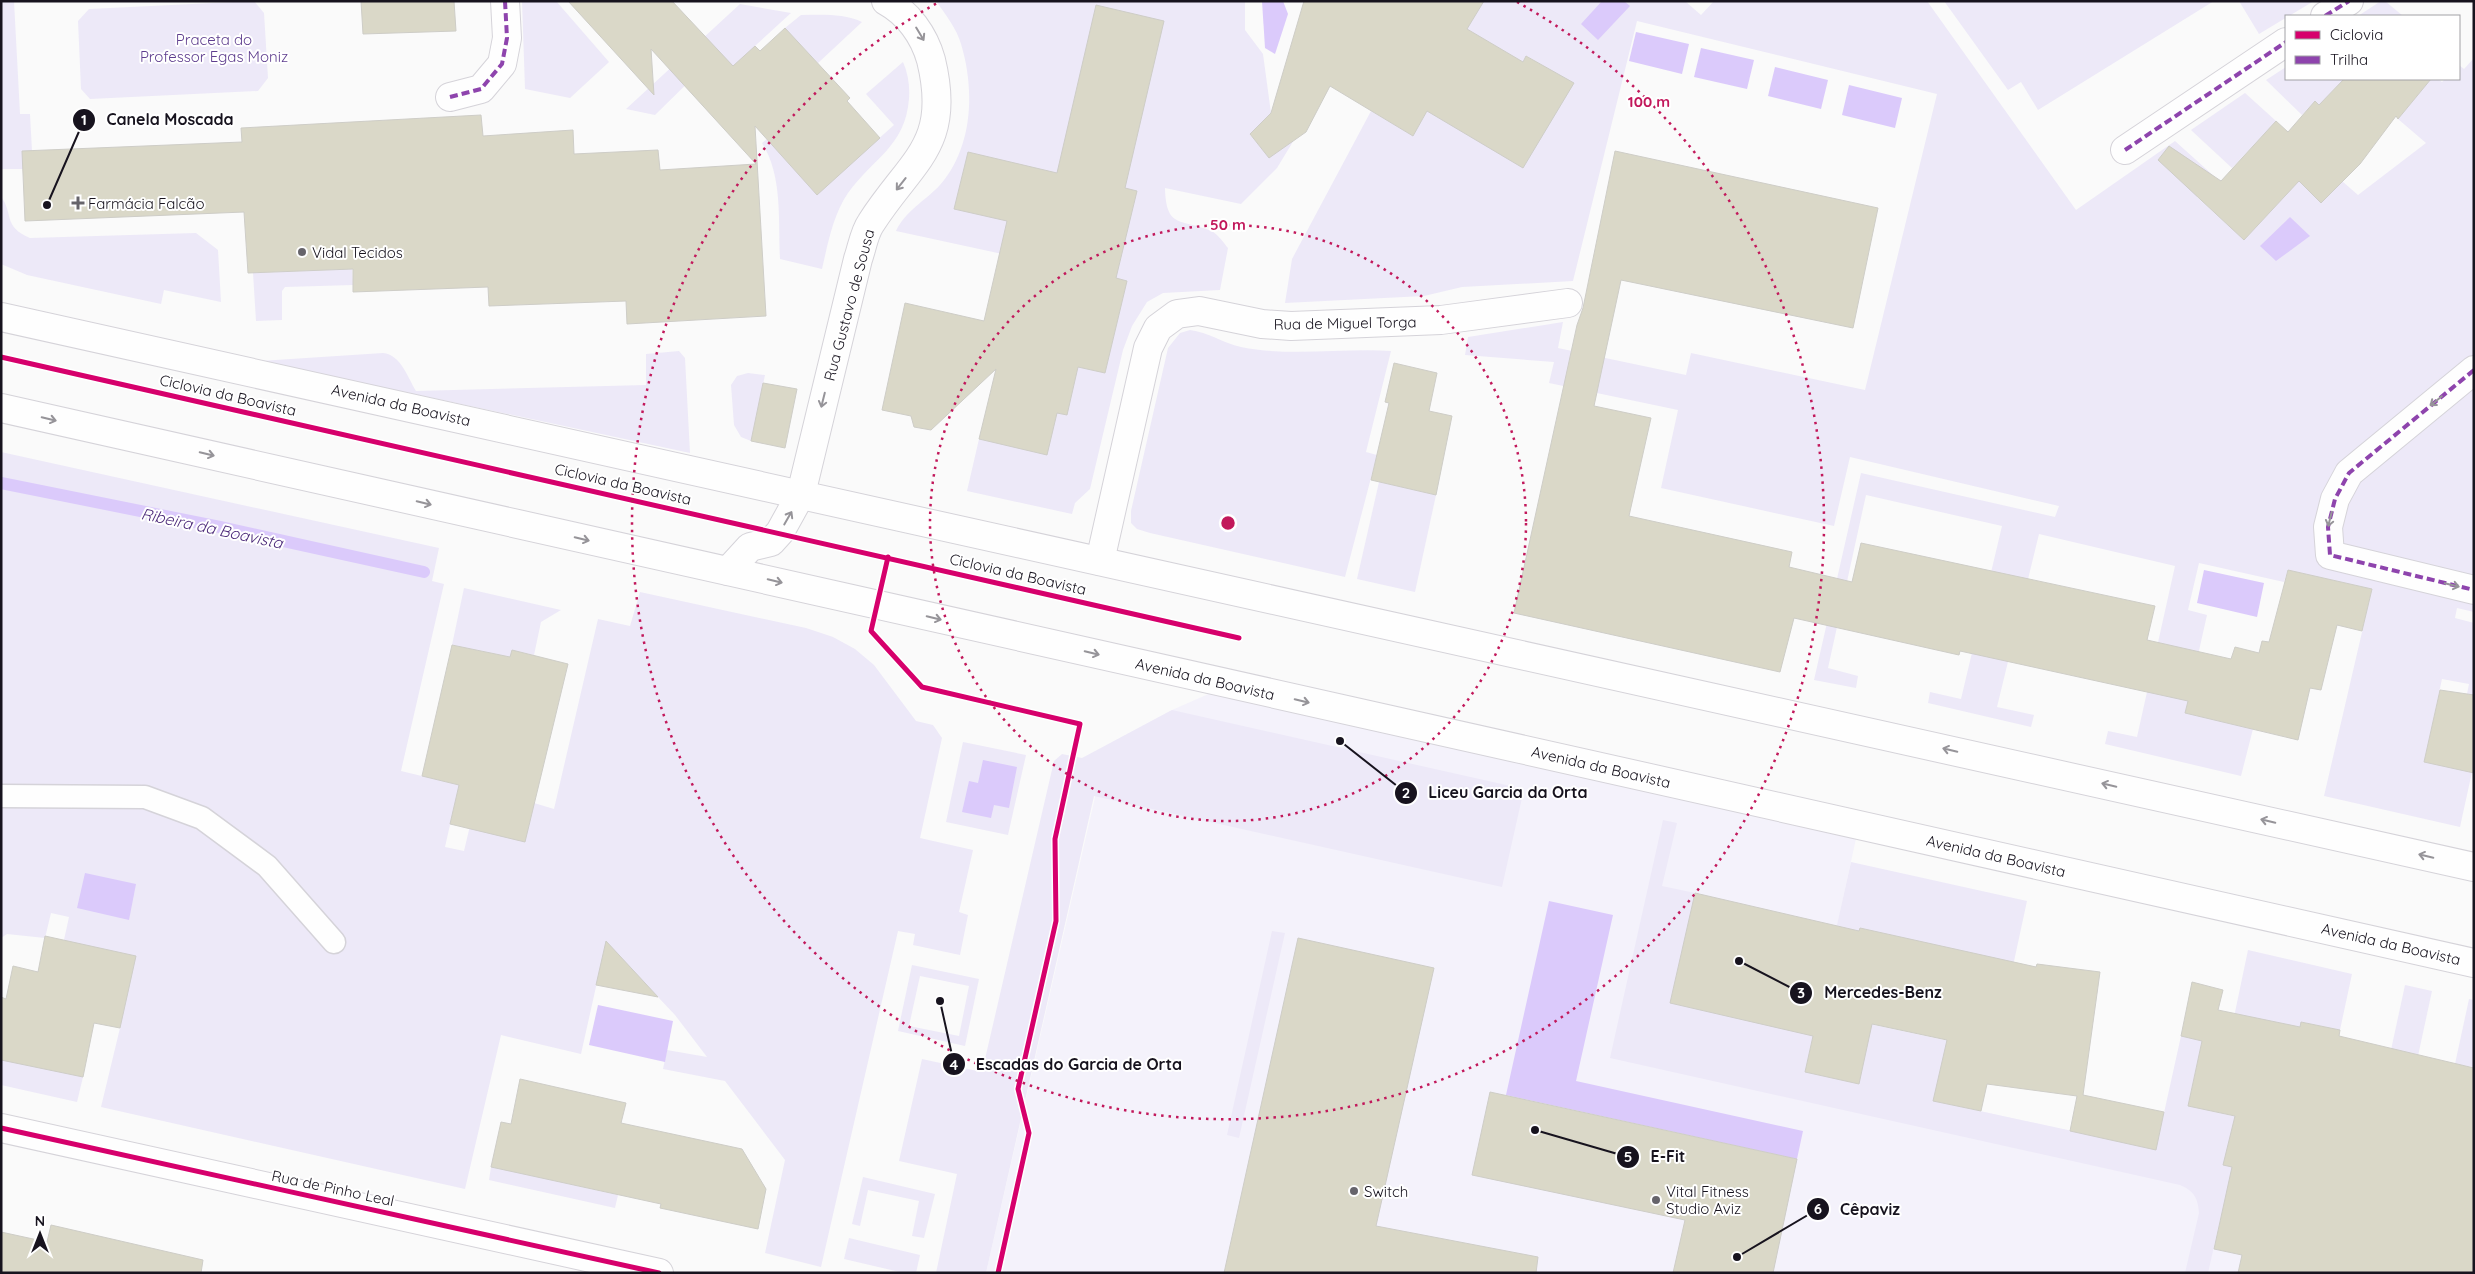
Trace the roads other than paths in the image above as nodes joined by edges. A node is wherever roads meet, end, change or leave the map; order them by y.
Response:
1 (505, 1) edge
2 (886, 1) edge
3 (2349, 1) edge
4 (2327, 15) edge
5 (2285, 43) edge
6 (450, 97) dead end
7 (2125, 150) dead end
8 (1568, 303) dead end
9 (1, 317) edge
10 (2474, 370) edge
11 (1, 408) edge
12 (801, 494) junction
13 (1100, 561) junction
14 (728, 570) junction
15 (2474, 590) edge
16 (1, 796) edge
17 (2474, 867) edge
18 (334, 942) dead end
19 (2474, 963) edge
20 (1, 1128) edge
21 (659, 1273) edge

1 - 6 main road
2 -> 12 main road, Rua Gustavo de Sousa
3 - 4 main road
5 - 7 main road
8 - 13 main road, Rua de Miguel Torga
9 - 12 main road, Avenida da Boavista
10 -> 15 main road
11 -> 14 main road, Avenida da Boavista
12 - 13 main road, Avenida da Boavista
14 -> 12 main road
17 -> 13 main road, Avenida da Boavista
14 -> 19 main road, Avenida da Boavista
16 - 18 lane
20 - 21 main road, Rua de Pinho Leal

